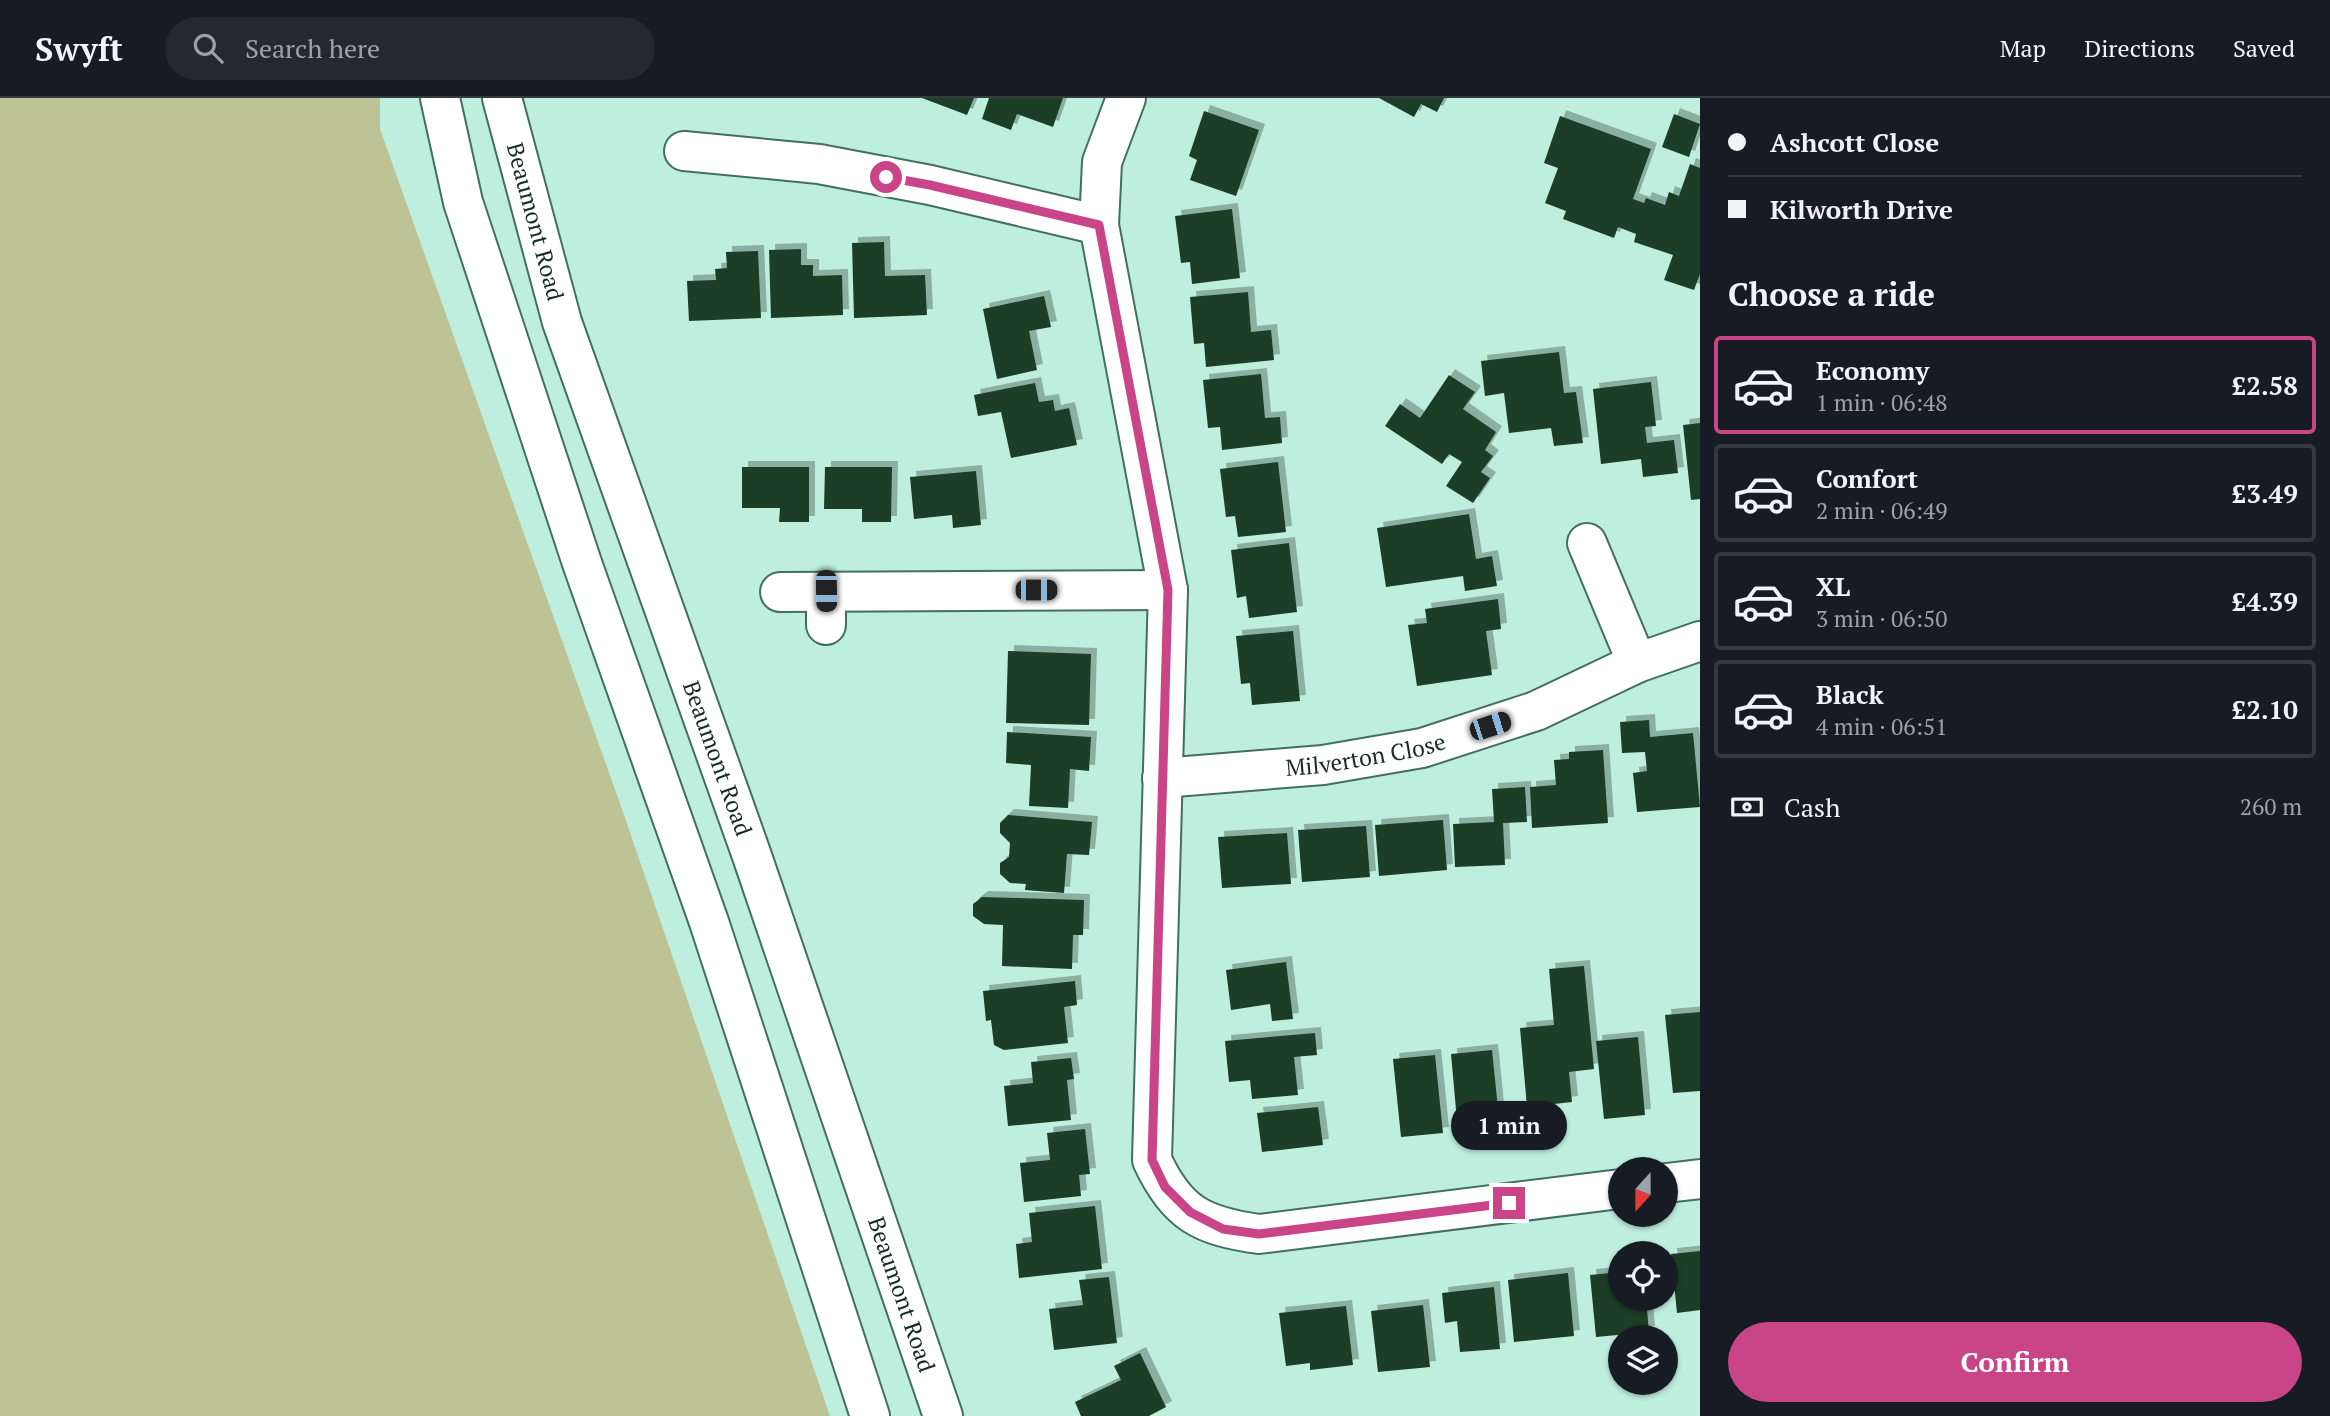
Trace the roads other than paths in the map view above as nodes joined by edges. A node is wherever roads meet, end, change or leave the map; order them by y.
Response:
1 (440, 98) edge
2 (502, 98) edge
3 (1126, 98) edge
4 (684, 151) dead end
5 (1099, 225) junction
6 (1587, 543) dead end
7 (1168, 590) junction
8 (780, 592) dead end
9 (1700, 641) edge
10 (1637, 663) junction
11 (1162, 778) junction
12 (1700, 1179) edge
13 (1678, 1182) edge
14 (1608, 1190) edge
15 (870, 1416) edge
16 (943, 1416) edge

1 - 15 main road
2 - 16 main road, Beaumont Road
3 - 5 main road
4 - 5 main road
5 - 7 main road
6 - 10 main road
7 - 8 main road
7 - 11 main road
9 - 10 main road, Milverton Close
10 - 11 main road, Milverton Close
11 - 14 main road
12 - 13 main road

